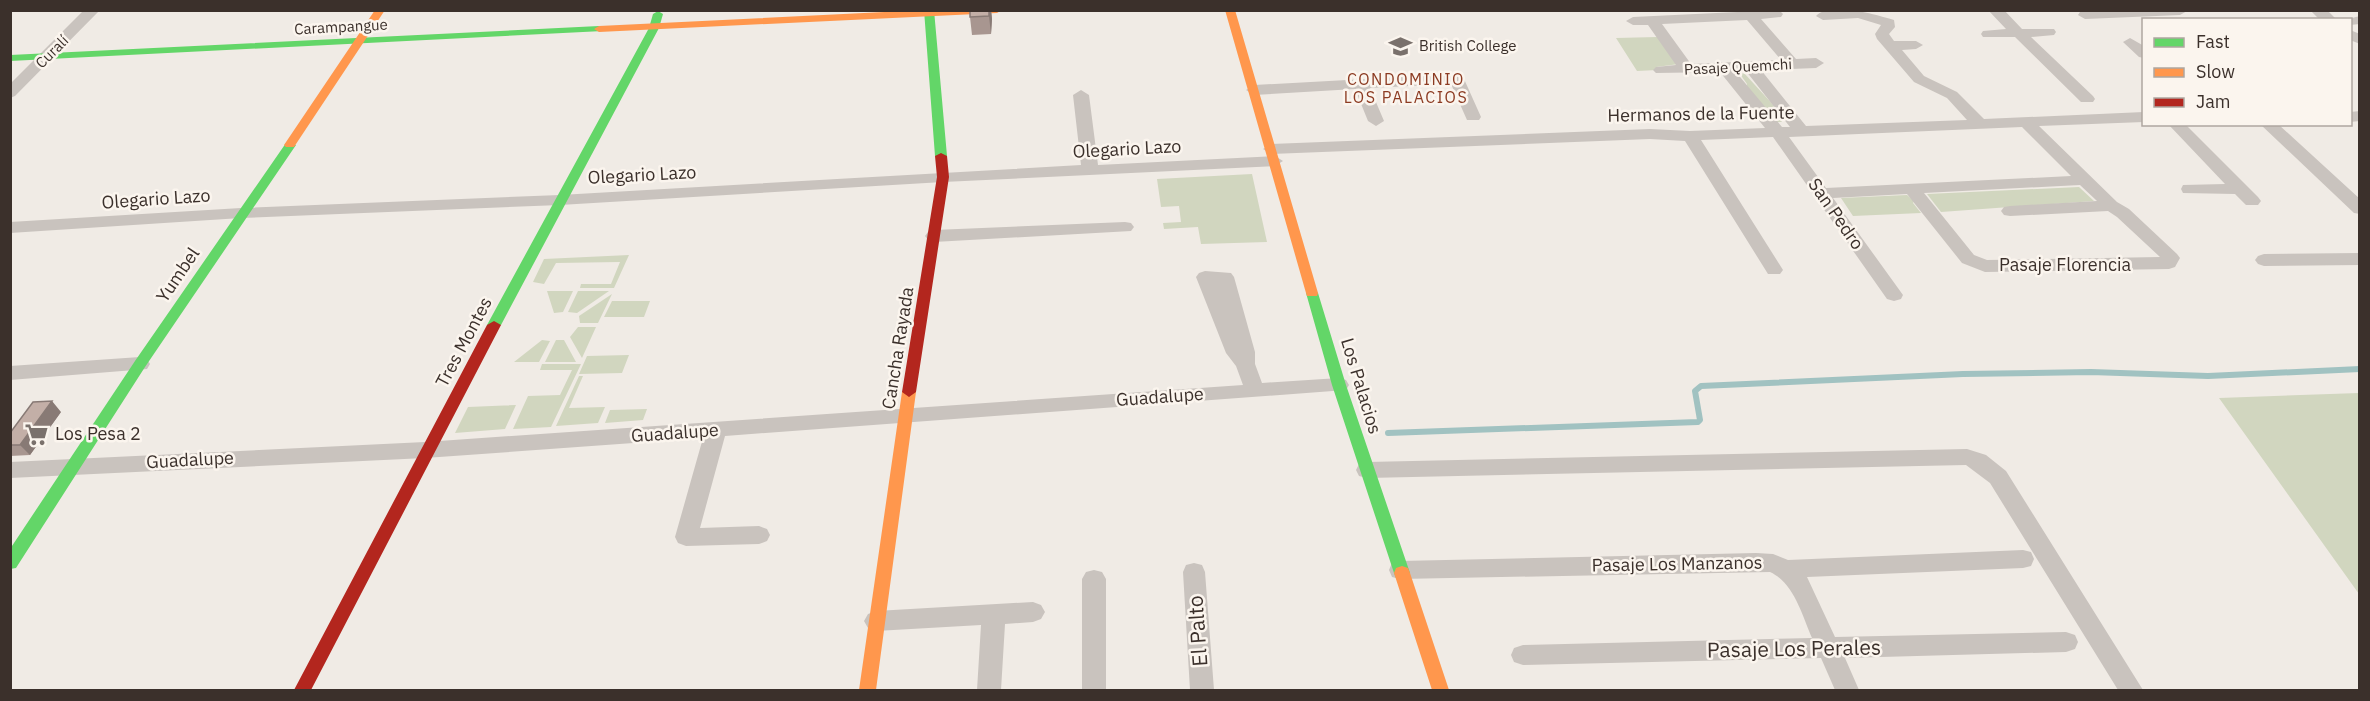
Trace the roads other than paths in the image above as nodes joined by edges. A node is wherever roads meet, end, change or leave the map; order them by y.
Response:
1 (93, 10) edge
2 (380, 10) edge
3 (660, 10) edge
4 (997, 10) edge
5 (1230, 10) edge
6 (1995, 10) edge
7 (2180, 11) edge
8 (929, 12) edge
9 (1776, 14) dead end
10 (2085, 15) dead end
11 (1751, 16) junction
12 (1823, 16) dead end
13 (1886, 16) edge
14 (1633, 21) dead end
15 (1653, 21) junction
16 (654, 28) junction
17 (2049, 32) dead end
18 (2019, 33) junction
19 (1988, 34) dead end
20 (2130, 42) dead end
21 (360, 43) junction
22 (1916, 45) dead end
23 (1889, 46) junction
24 (2142, 52) edge
25 (47, 57) junction
26 (10, 58) edge
27 (1816, 63) dead end
28 (1792, 64) junction
29 (1750, 66) junction
30 (1724, 67) junction
31 (1687, 69) junction
32 (1661, 70) dead end
33 (1361, 84) junction
34 (1926, 84) junction
35 (1951, 84) dead end
36 (1254, 90) junction
37 (10, 93) edge
38 (1081, 95) dead end
39 (1473, 117) dead end
40 (2140, 118) edge
41 (2107, 119) junction
42 (1376, 122) dead end
43 (2026, 122) junction
44 (1979, 123) junction
45 (2178, 126) edge
46 (2270, 126) edge
47 (1802, 132) junction
48 (1778, 133) junction
49 (1690, 136) junction
50 (1273, 155) junction
51 (1090, 170) junction
52 (2177, 176) dead end
53 (943, 177) junction
54 (2085, 180) junction
55 (1912, 189) junction
56 (2189, 189) junction
57 (1822, 193) junction
58 (560, 200) junction
59 (2202, 202) dead end
60 (2111, 206) junction
61 (2360, 209) edge
62 (2010, 211) dead end
63 (241, 213) junction
64 (1125, 227) dead end
65 (10, 228) edge
66 (934, 236) junction
67 (2360, 259) edge
68 (2264, 260) dead end
69 (1774, 270) dead end
70 (1894, 295) dead end
71 (140, 364) junction
72 (1245, 364) dead end
73 (10, 373) edge
74 (1339, 385) junction
75 (1255, 391) junction
76 (905, 415) junction
77 (716, 430) junction
78 (425, 450) junction
79 (74, 466) junction
80 (10, 470) edge
81 (1366, 470) junction
82 (759, 535) dead end
83 (2024, 559) dead end
84 (10, 563) edge
85 (1786, 569) junction
86 (1400, 570) junction
87 (1194, 572) dead end
88 (1094, 579) dead end
89 (1033, 612) dead end
90 (994, 614) junction
91 (876, 621) junction
92 (2066, 642) dead end
93 (1828, 648) junction
94 (1523, 655) dead end
95 (302, 690) edge
96 (867, 690) edge
97 (989, 690) edge
98 (1094, 690) edge
99 (1202, 690) edge
100 (1441, 690) edge
101 (1846, 690) edge
102 (2131, 690) edge

1 - 25 street, Curalí
2 - 21 street, Yumbel
3 - 16 street, Tres Montes
4 - 8 street, Carampangue
5 - 36 street, Los Palacios
6 - 18 street
7 - 10 street
8 - 16 street, Carampangue
8 - 53 street, Cancha Rayada
9 - 11 street
11 - 15 street
11 - 28 street
12 - 13 street
13 - 23 street
14 - 15 street
15 - 31 street
16 - 21 street, Carampangue
16 - 58 street, Tres Montes
17 - 18 street
18 - 19 street
18 - 41 street
20 - 24 street
21 - 25 street, Carampangue
21 - 63 street, Yumbel
22 - 23 street
23 - 34 street
25 - 26 street, Carampangue
25 - 37 street, Curalí
27 - 28 street, Pasaje Quemchi
28 - 29 street, Pasaje Quemchi
29 - 30 street, Pasaje Quemchi
29 - 47 street
30 - 31 street, Pasaje Quemchi
30 - 48 street, San Pedro
31 - 32 street, Pasaje Quemchi
33 - 36 street
33 - 39 street
33 - 42 street
34 - 35 street
34 - 44 street
36 - 50 street, Los Palacios
38 - 51 street
40 - 41 street, Hermanos de la Fuente
41 - 43 street, Hermanos de la Fuente
43 - 44 street, Hermanos de la Fuente
43 - 54 street, Pasaje Florencia
44 - 47 street, Hermanos de la Fuente
45 - 56 street
46 - 61 street
47 - 48 street, Hermanos de la Fuente
48 - 49 street, Hermanos de la Fuente
48 - 57 street, San Pedro
49 - 50 street, Hermanos de la Fuente
49 - 69 street
50 - 51 street, Olegario Lazo
50 - 74 street, Los Palacios
51 - 53 street, Olegario Lazo
52 - 56 street
53 - 58 street, Olegario Lazo
53 - 66 street, Cancha Rayada
54 - 55 street
54 - 60 street, Pasaje Florencia
55 - 57 street
55 - 60 street, Pasaje Florencia
56 - 59 street
57 - 70 street, San Pedro
58 - 63 street, Olegario Lazo
58 - 78 street, Tres Montes
60 - 62 street
63 - 65 street, Olegario Lazo
63 - 71 street, Yumbel
64 - 66 street
66 - 76 street, Cancha Rayada
67 - 68 street
71 - 73 street
71 - 79 street, Yumbel
72 - 75 street
74 - 75 street, Guadalupe
74 - 81 street, Los Palacios
75 - 76 street, Guadalupe
76 - 77 street, Guadalupe
76 - 91 street, Cancha Rayada
77 - 78 street, Guadalupe
77 - 82 street
78 - 79 street, Guadalupe
78 - 95 street, Tres Montes
79 - 80 street, Guadalupe
79 - 84 street, Yumbel
81 - 86 street, Los Palacios
81 - 102 street
83 - 85 street, Pasaje Los Manzanos
85 - 86 street, Pasaje Los Manzanos
85 - 93 street
86 - 100 street, Los Palacios
87 - 99 street, El Palto
88 - 98 street
89 - 90 street
90 - 91 street
90 - 97 street
91 - 96 street, Cancha Rayada
92 - 93 street, Pasaje Los Perales
93 - 94 street, Pasaje Los Perales
93 - 101 street

